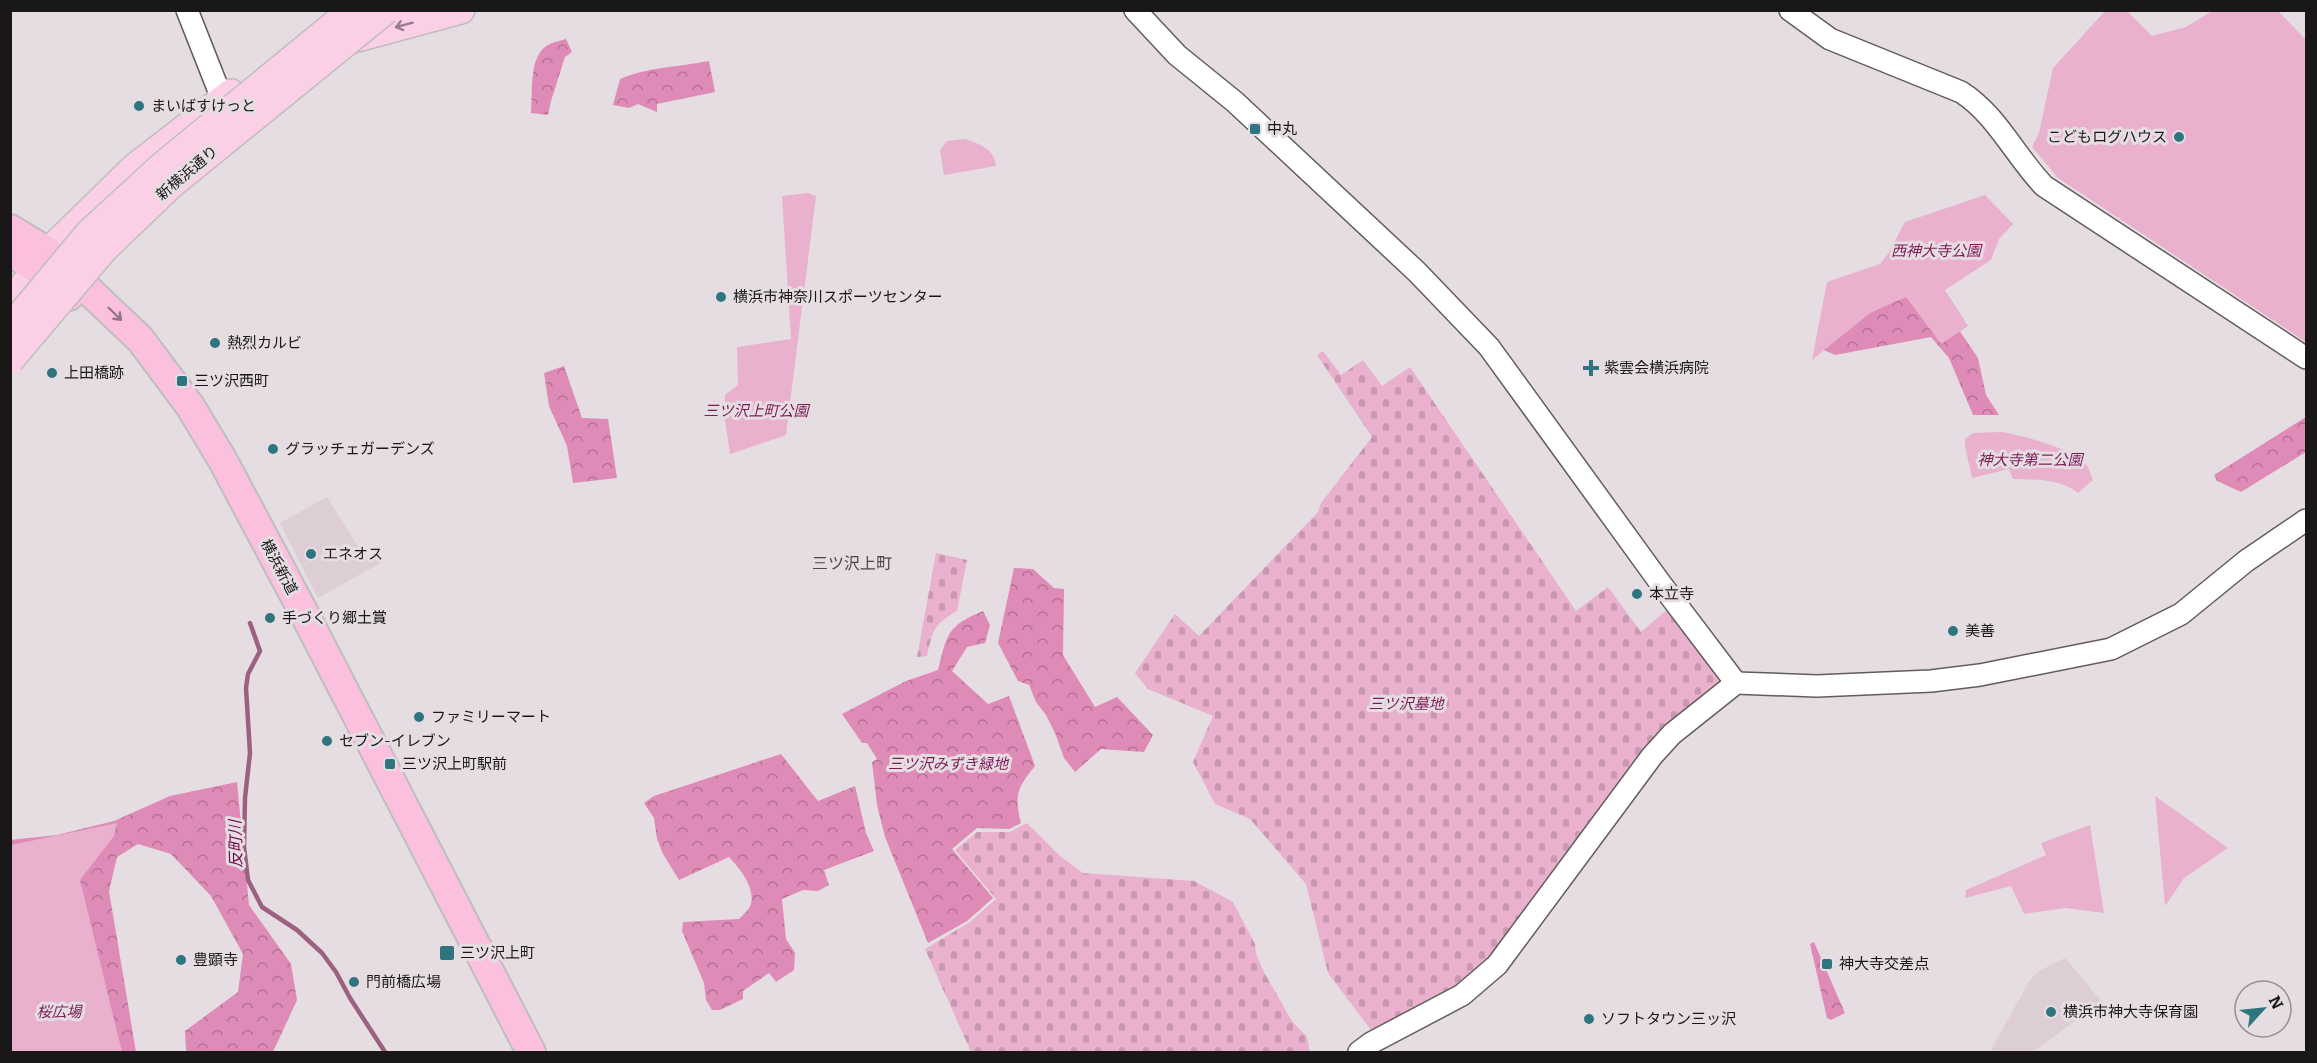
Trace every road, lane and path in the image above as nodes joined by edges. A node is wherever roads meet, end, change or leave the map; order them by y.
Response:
1 (187, 10) edge
2 (330, 10) edge
3 (352, 10) edge
4 (386, 10) edge
5 (461, 10) edge
6 (1135, 10) edge
7 (1790, 10) edge
8 (223, 100) junction
9 (232, 126) junction
10 (10, 229) edge
11 (10, 252) edge
12 (43, 260) junction
13 (67, 281) junction
14 (10, 304) edge
15 (10, 328) edge
16 (2307, 358) edge
17 (10, 359) edge
18 (2307, 520) edge
19 (1736, 683) junction
20 (517, 1053) edge
21 (531, 1053) edge
22 (1359, 1053) edge

1 - 8 street
2 - 8 main road
3 - 15 main road, 新横浜通り, bridge
4 - 17 main road, 新横浜通り, bridge
5 -> 9 main road
6 - 19 street
7 - 16 street
8 - 9 street
8 - 12 main road
9 - 13 main road
10 - 12 highway, 横浜新道
11 - 12 highway, 横浜新道
12 - 13 highway, 横浜新道
12 - 14 main road
13 - 17 main road
13 - 20 highway, 横浜新道
13 -> 21 highway, 横浜新道
18 - 19 street
19 - 22 street

